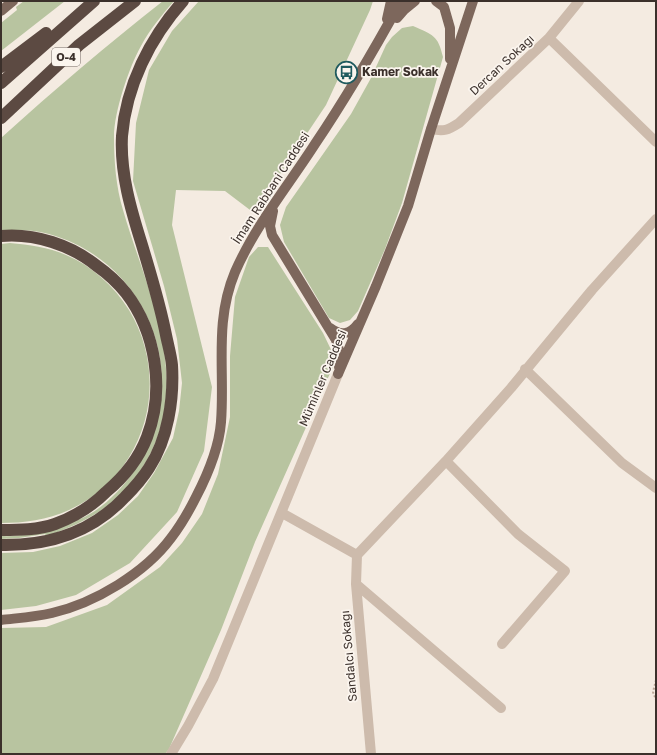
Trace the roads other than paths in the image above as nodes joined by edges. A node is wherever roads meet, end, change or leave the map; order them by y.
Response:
1 (11, 1) edge
2 (89, 1) edge
3 (94, 1) edge
4 (135, 1) edge
5 (183, 1) edge
6 (391, 1) edge
7 (401, 1) edge
8 (415, 1) edge
9 (436, 1) edge
10 (473, 1) edge
11 (579, 1) edge
12 (1, 9) edge
13 (384, 31) junction
14 (550, 38) junction
15 (1, 68) edge
16 (450, 69) junction
17 (1, 83) edge
18 (1, 118) edge
19 (431, 129) junction
20 (656, 142) edge
21 (278, 199) junction
22 (656, 219) edge
23 (1, 236) edge
24 (278, 245) junction
25 (244, 255) junction
26 (363, 318) junction
27 (330, 328) junction
28 (526, 369) junction
29 (338, 374) junction
30 (446, 461) junction
31 (656, 488) edge
32 (282, 513) junction
33 (1, 530) edge
34 (1, 545) edge
35 (358, 555) junction
36 (356, 584) junction
37 (1, 620) edge
38 (502, 644) dead end
39 (501, 708) dead end
40 (171, 754) edge
41 (371, 754) edge

1 - 12 main road
2 - 15 highway
3 - 17 highway, O-4
4 - 18 highway, O-4
5 - 34 highway
6 - 13 main road
7 - 13 main road, İmam Rabbani Caddesi
8 - 13 main road
9 - 16 main road
10 - 16 main road, Müminler Caddesi
11 - 14 street, Dercan Sokağı
13 - 21 main road, İmam Rabbani Caddesi
14 - 19 street, Dercan Sokağı
14 - 20 street
16 - 19 main road, Müminler Caddesi
19 - 26 main road, Müminler Caddesi
21 - 24 main road
21 - 25 main road, İmam Rabbani Caddesi
22 - 28 street
23 - 33 highway
24 - 25 main road
24 - 27 main road
25 - 37 main road, İmam Rabbani Caddesi
26 - 27 main road
26 - 29 main road, Müminler Caddesi
27 - 29 main road
28 - 30 street
28 - 31 street
29 - 32 street, Müminler Caddesi
30 - 35 street
30 - 38 street
32 - 35 street
32 - 40 street, Müminler Caddesi
35 - 36 street, Sandalcı Sokağı
36 - 39 street
36 - 41 street, Sandalcı Sokağı

